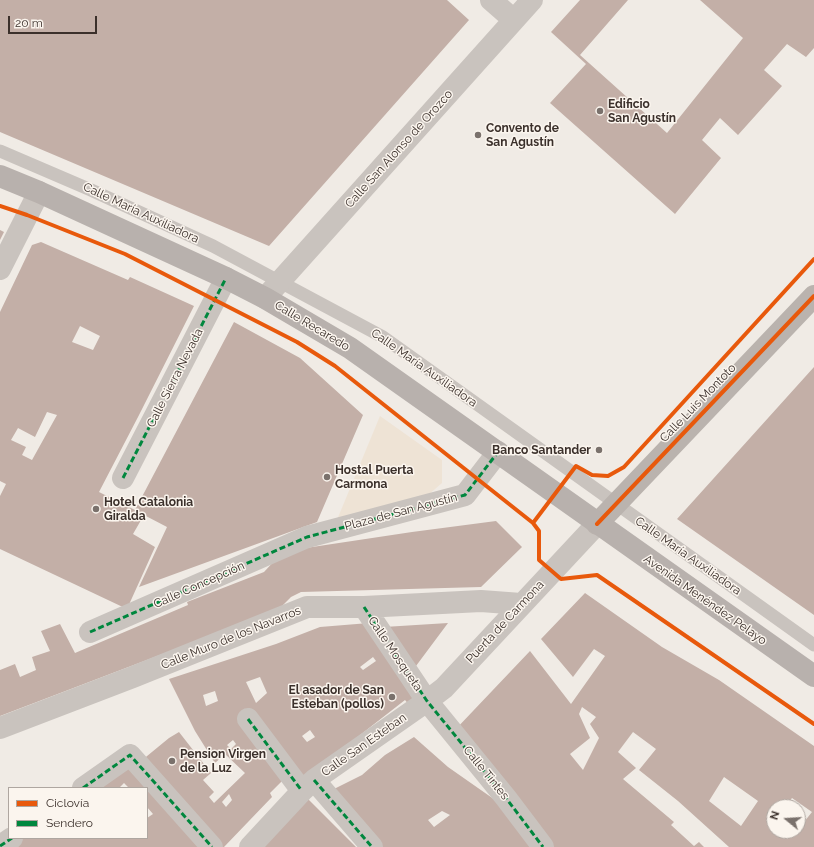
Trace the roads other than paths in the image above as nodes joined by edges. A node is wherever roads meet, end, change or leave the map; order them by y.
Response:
1 (491, 0) edge
2 (532, 0) edge
3 (512, 22) junction
4 (0, 151) edge
5 (0, 176) edge
6 (39, 192) junction
7 (0, 270) edge
8 (226, 278) junction
9 (280, 282) junction
10 (814, 296) edge
11 (265, 298) junction
12 (498, 452) junction
13 (123, 478) dead end
14 (616, 504) junction
15 (597, 524) junction
16 (307, 537) joint
17 (521, 604) junction
18 (364, 607) junction
19 (90, 632) dead end
20 (814, 645) edge
21 (814, 676) edge
22 (427, 701) junction
23 (248, 719) dead end
24 (0, 728) edge
25 (308, 785) junction
26 (84, 787) edge
27 (10, 839) edge
28 (0, 846) edge
29 (212, 847) edge
30 (250, 847) edge
31 (372, 847) edge
32 (543, 847) edge

1 - 3 street
2 - 3 street, Calle San Alonso de Orozco
3 - 9 street, Calle San Alonso de Orozco
4 - 9 lane, Calle María Auxiliadora
5 - 6 main road, Calle Recaredo
6 - 7 street
6 - 8 main road, Calle Recaredo
8 - 11 main road, Calle Recaredo
8 - 13 street, Calle Sierra Nevada
9 - 11 street, Calle San Alonso de Orozco
9 - 14 lane, Calle María Auxiliadora
10 - 14 main road, Calle Luis Montoto
11 - 12 main road, Calle Recaredo
12 - 15 main road, Calle Recaredo
12 - 16 street, Plaza de San Agustín
14 - 15 main road, Calle Luis Montoto
14 - 20 lane, Calle María Auxiliadora
15 - 17 street, Puerta de Carmona
15 - 21 main road, Avenida Menéndez Pelayo
16 - 19 street, Calle Concepción
17 - 18 street, Calle Muro de los Navarros
17 - 22 street, Puerta de Carmona
18 - 22 street, Calle Mosqueta
18 - 24 street, Calle Muro de los Navarros
22 - 25 street, Calle San Esteban
22 - 32 street, Calle Tintes
23 - 25 street
25 - 30 street, Calle San Esteban
25 - 31 street
26 - 29 street
27 - 28 street

